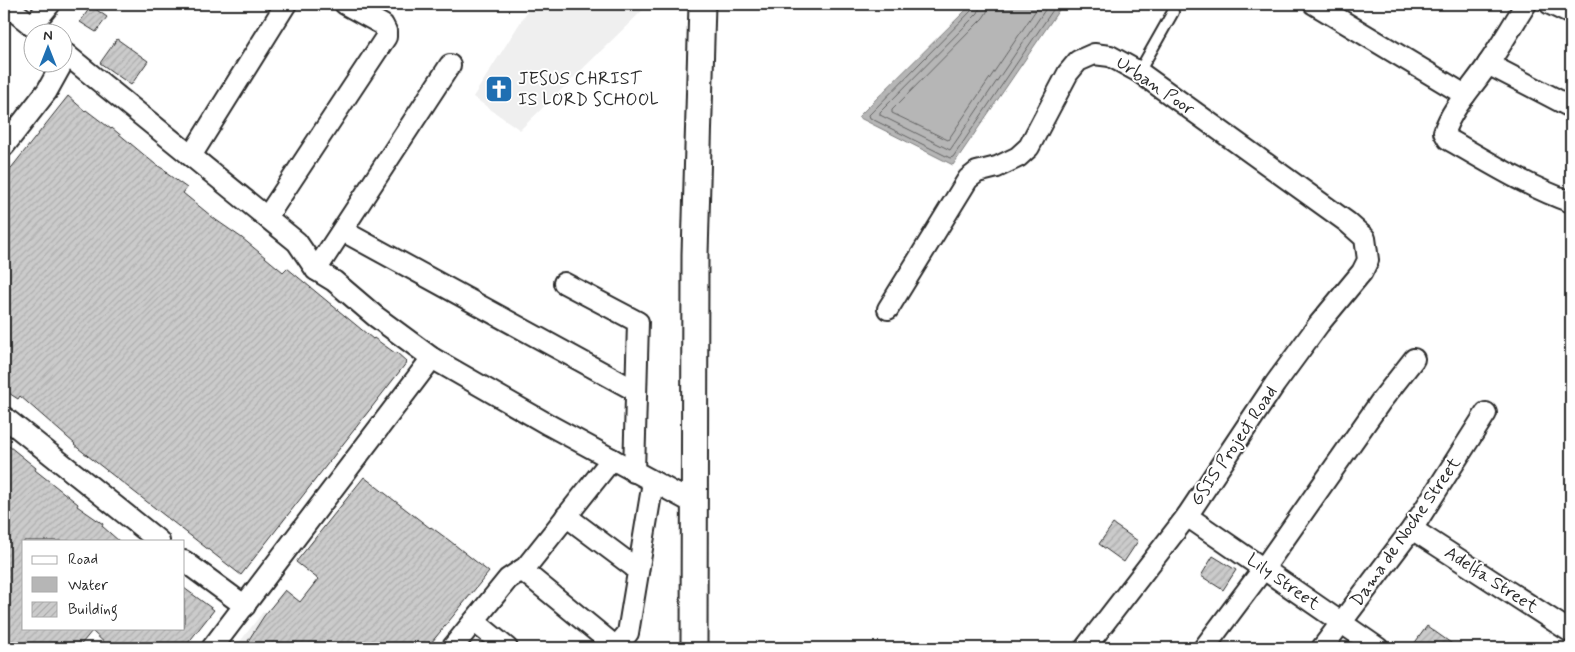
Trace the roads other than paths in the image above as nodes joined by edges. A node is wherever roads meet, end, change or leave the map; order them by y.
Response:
1 (5, 4) edge
2 (50, 4) edge
3 (286, 4) edge
4 (345, 4) edge
5 (702, 4) edge
6 (1314, 4) edge
7 (1526, 4) edge
8 (1550, 4) edge
9 (1173, 12) dead end
10 (1571, 14) edge
11 (27, 22) edge
12 (40, 22) edge
13 (72, 59) edge
14 (1488, 64) junction
15 (450, 65) dead end
16 (56, 72) edge
17 (1140, 72) junction
18 (1465, 95) junction
19 (1571, 107) edge
20 (4, 146) edge
21 (191, 156) junction
22 (1571, 202) edge
23 (267, 218) junction
24 (343, 231) junction
25 (1365, 238) joint
26 (316, 270) junction
27 (564, 283) dead end
28 (888, 308) dead end
29 (432, 358) junction
30 (1414, 359) dead end
31 (636, 391) junction
32 (1486, 413) dead end
33 (4, 417) edge
34 (612, 459) junction
35 (634, 472) junction
36 (653, 482) junction
37 (695, 504) junction
38 (566, 516) junction
39 (1187, 516) junction
40 (1412, 529) junction
41 (159, 540) edge
42 (185, 561) edge
43 (1264, 568) junction
44 (522, 570) junction
45 (638, 570) junction
46 (245, 606) junction
47 (474, 621) junction
48 (1341, 623) junction
49 (1571, 632) edge
50 (212, 648) edge
51 (452, 648) edge
52 (507, 648) edge
53 (616, 648) edge
54 (694, 648) edge
55 (1085, 648) edge
56 (1204, 648) edge
57 (1322, 648) edge
58 (1378, 648) edge

1 - 11 street
2 - 12 street
3 - 21 street
4 - 23 street
5 - 37 street
6 - 18 street
7 - 14 street
8 - 10 street
9 - 17 lane
13 - 21 street
14 - 18 street
14 - 19 street
15 - 24 street
16 - 20 street
17 - 25 street, Urban Poor
17 - 28 street, Urban Poor
18 - 22 street
21 - 23 street
23 - 26 street
24 - 26 street
24 - 31 street
25 - 39 street, GSIS Project Road
26 - 29 street
27 - 31 street
29 - 34 street
29 - 46 street
30 - 43 street
31 - 35 street
32 - 40 street, Dama de Noche Street
33 - 41 street
34 - 35 street
34 - 38 street
35 - 36 street
36 - 37 street
36 - 45 street
37 - 54 street
38 - 44 street
38 - 45 street
39 - 43 street, Lily Street
39 - 55 street, GSIS Project Road
40 - 48 street, Dama de Noche Street
40 - 49 street, Adelfa Street
42 - 46 street
43 - 48 street, Lily Street
43 - 56 street
44 - 47 street
44 - 53 street
45 - 53 street
46 - 50 street
47 - 51 street
47 - 52 street
48 - 57 street, Dama de Noche Street
48 - 58 street, Lily Street

